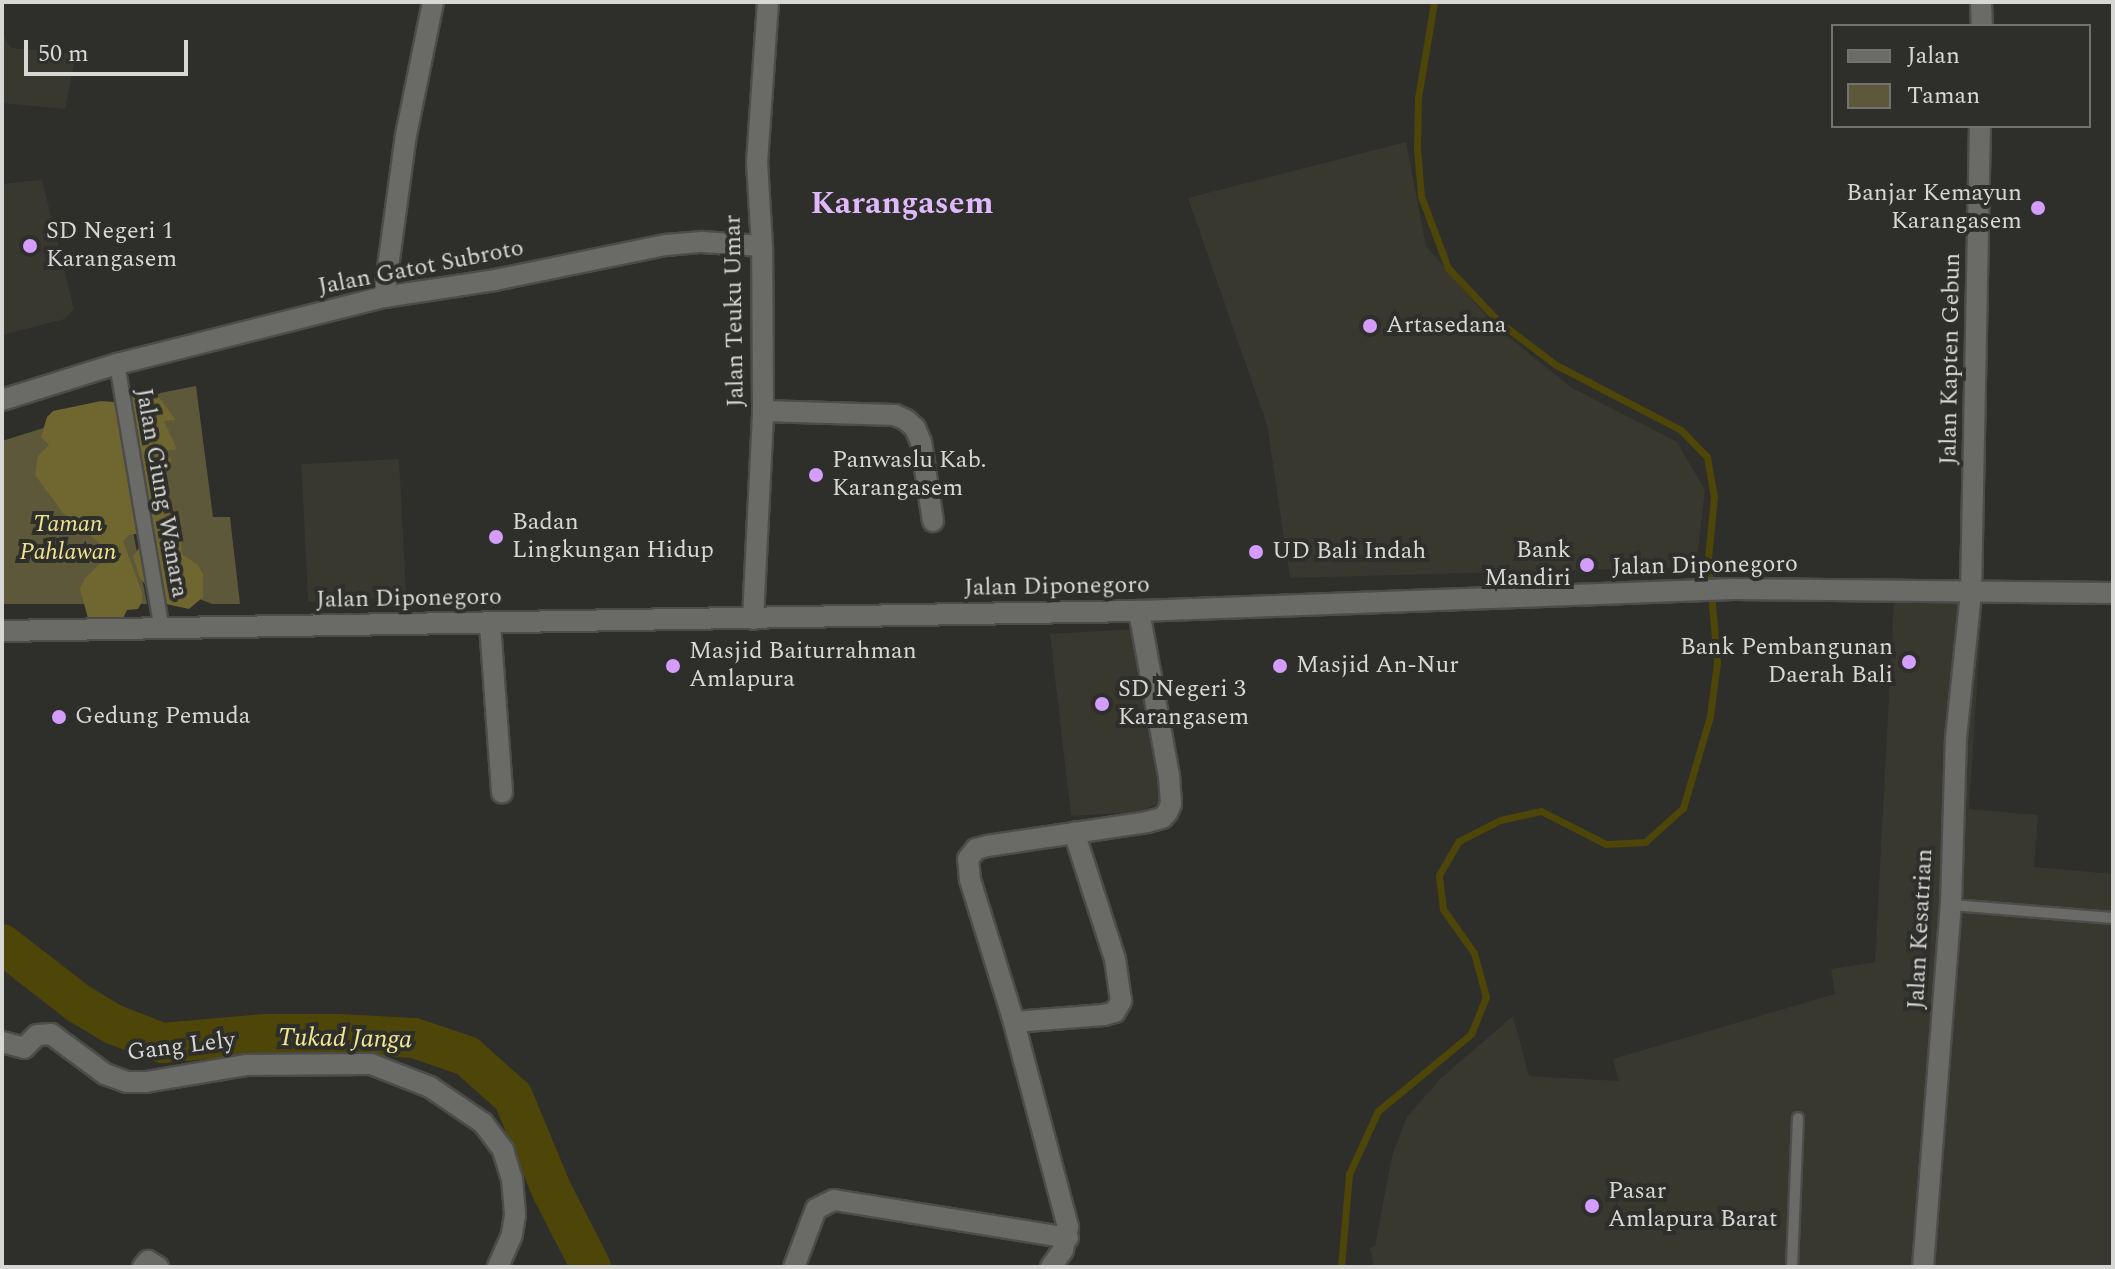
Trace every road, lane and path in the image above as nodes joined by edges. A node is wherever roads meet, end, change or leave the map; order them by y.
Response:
1 (433, 2) edge
2 (768, 2) edge
3 (1981, 2) edge
4 (1982, 24) edge
5 (1980, 128) edge
6 (762, 246) junction
7 (384, 297) junction
8 (117, 364) junction
9 (2, 400) edge
10 (763, 411) junction
11 (933, 521) dead end
12 (1971, 593) junction
13 (2113, 593) edge
14 (1139, 611) junction
15 (753, 619) junction
16 (490, 624) junction
17 (162, 629) junction
18 (2, 631) edge
19 (502, 793) dead end
20 (1074, 832) junction
21 (1951, 905) junction
22 (2113, 918) edge
23 (1014, 1022) junction
24 (2, 1042) edge
25 (1798, 1118) dead end
26 (1068, 1238) junction
27 (143, 1267) edge
28 (158, 1267) edge
29 (498, 1267) edge
30 (794, 1267) edge
31 (1051, 1267) edge
32 (1792, 1267) edge
33 (1923, 1267) edge

1 - 7 street
2 - 6 street, Jalan Teuku Umar
3 - 4 street
5 - 12 street, Jalan Kapten Gebun
6 - 7 street, Jalan Gatot Subroto
6 - 10 street, Jalan Teuku Umar
7 - 8 street, Jalan Gatot Subroto
8 - 9 street, Jalan Gatot Subroto
8 - 17 street, Jalan Ciung Wanara
10 - 11 street
10 - 15 street, Jalan Teuku Umar
12 - 13 street, Jalan Diponegoro
12 - 14 street, Jalan Diponegoro
12 - 21 street, Jalan Kesatrian
14 - 15 street, Jalan Diponegoro
14 - 20 street
15 - 16 street, Jalan Diponegoro
16 - 17 street, Jalan Diponegoro
16 - 19 street
17 - 18 street, Jalan Diponegoro
20 - 23 street
20 - 23 street
21 - 22 lane
21 - 33 street, Jalan Kesatrian
23 - 26 street
24 - 29 street, Gang Lely
25 - 32 lane
26 - 30 street
26 - 31 street
27 - 28 street

